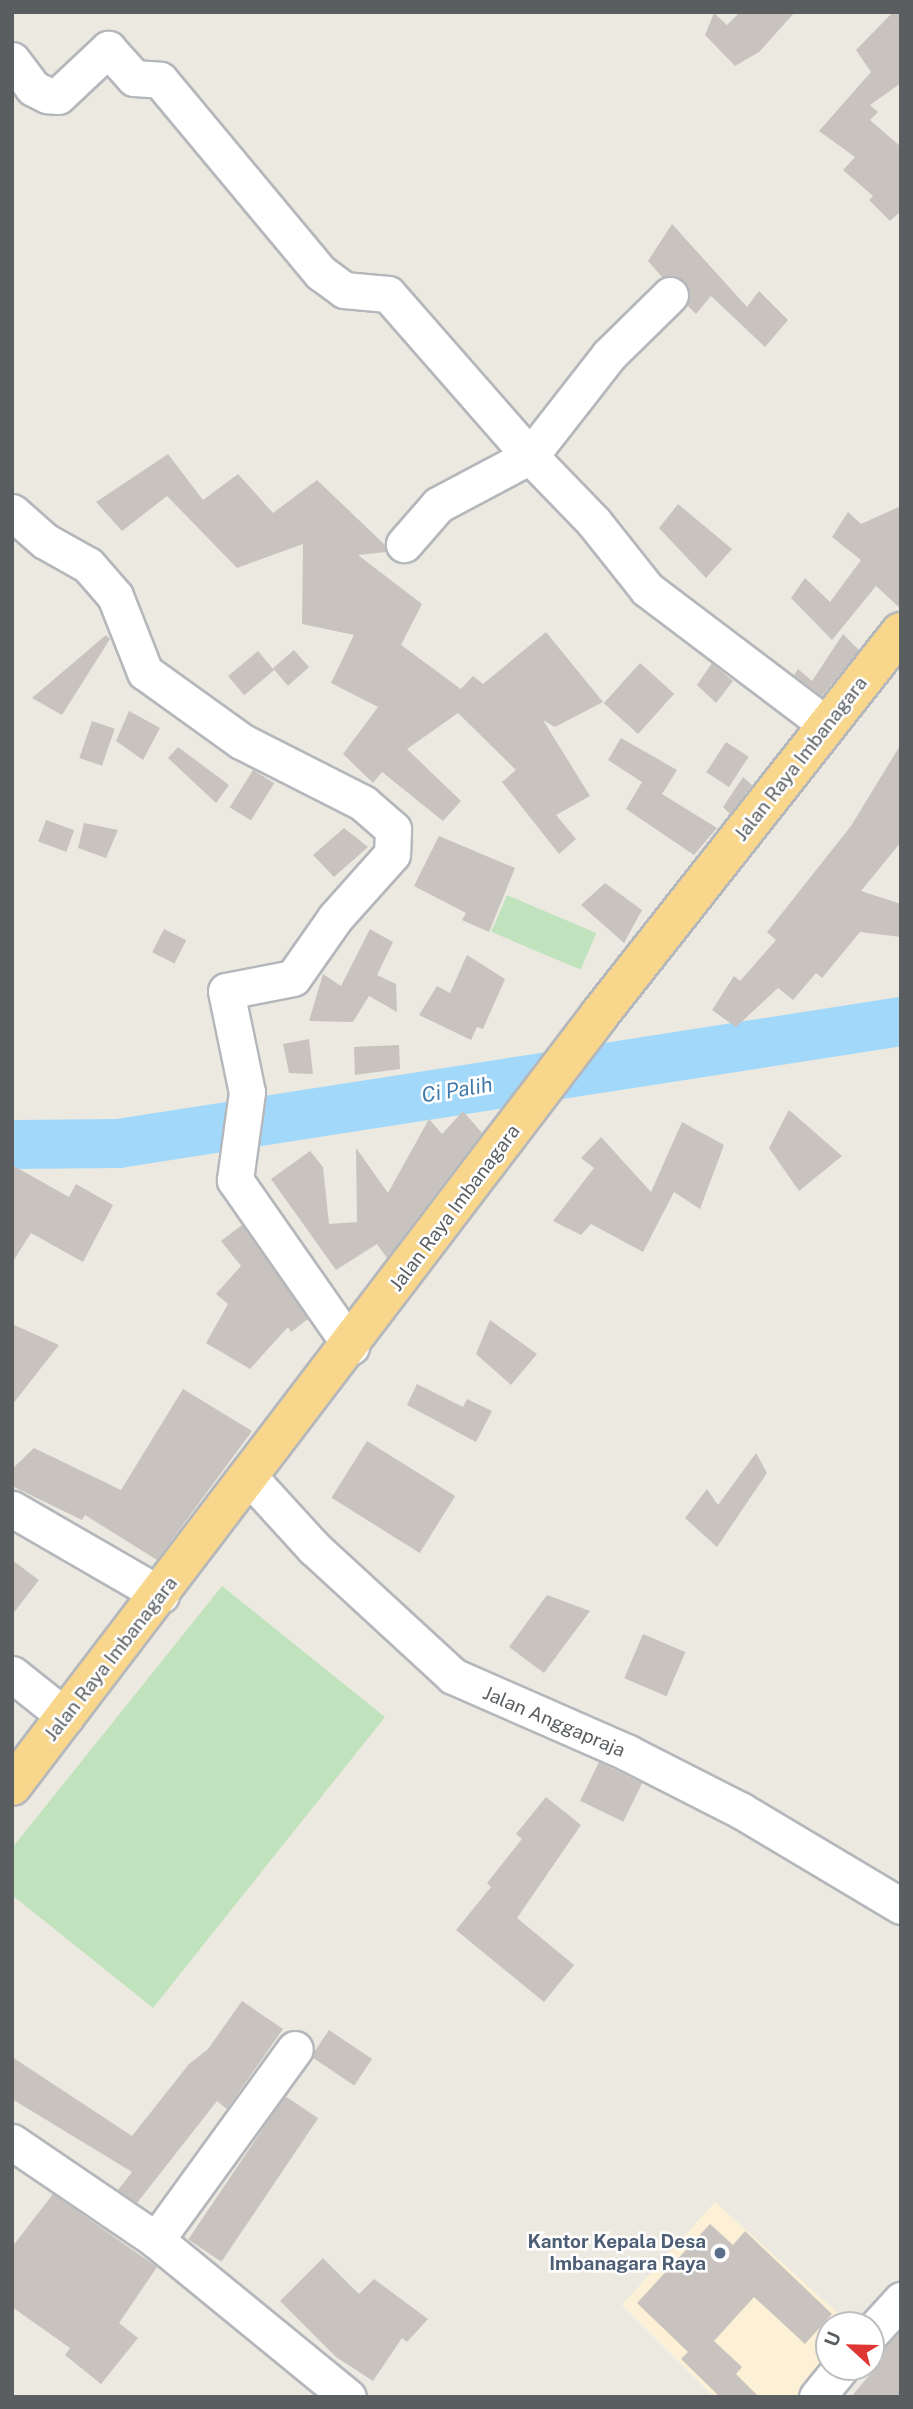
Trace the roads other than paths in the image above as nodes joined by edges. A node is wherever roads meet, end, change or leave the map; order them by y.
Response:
1 (12, 60) edge
2 (670, 295) dead end
3 (530, 456) junction
4 (12, 512) edge
5 (404, 544) dead end
6 (901, 632) edge
7 (827, 725) junction
8 (351, 1346) junction
9 (251, 1479) junction
10 (12, 1509) edge
11 (161, 1595) junction
12 (12, 1674) edge
13 (66, 1717) junction
14 (12, 1786) edge
15 (901, 1906) edge
16 (295, 2049) dead end
17 (12, 2142) edge
18 (156, 2240) junction
19 (901, 2300) edge
20 (885, 2318) edge
21 (830, 2381) edge
22 (348, 2397) edge
23 (817, 2397) edge

1 - 3 street
2 - 3 street
3 - 5 street
3 - 7 street
4 - 8 street
6 - 7 highway, Jalan Raya Imbanagara
7 - 8 highway, Jalan Raya Imbanagara
8 - 9 highway, Jalan Raya Imbanagara
9 - 11 highway, Jalan Raya Imbanagara
9 - 15 street, Jalan Anggapraja
10 - 11 street
11 - 13 highway, Jalan Raya Imbanagara
12 - 13 street
13 - 14 highway, Jalan Raya Imbanagara
16 - 18 street
17 - 18 street
18 - 22 street
19 - 20 street
21 - 23 street

